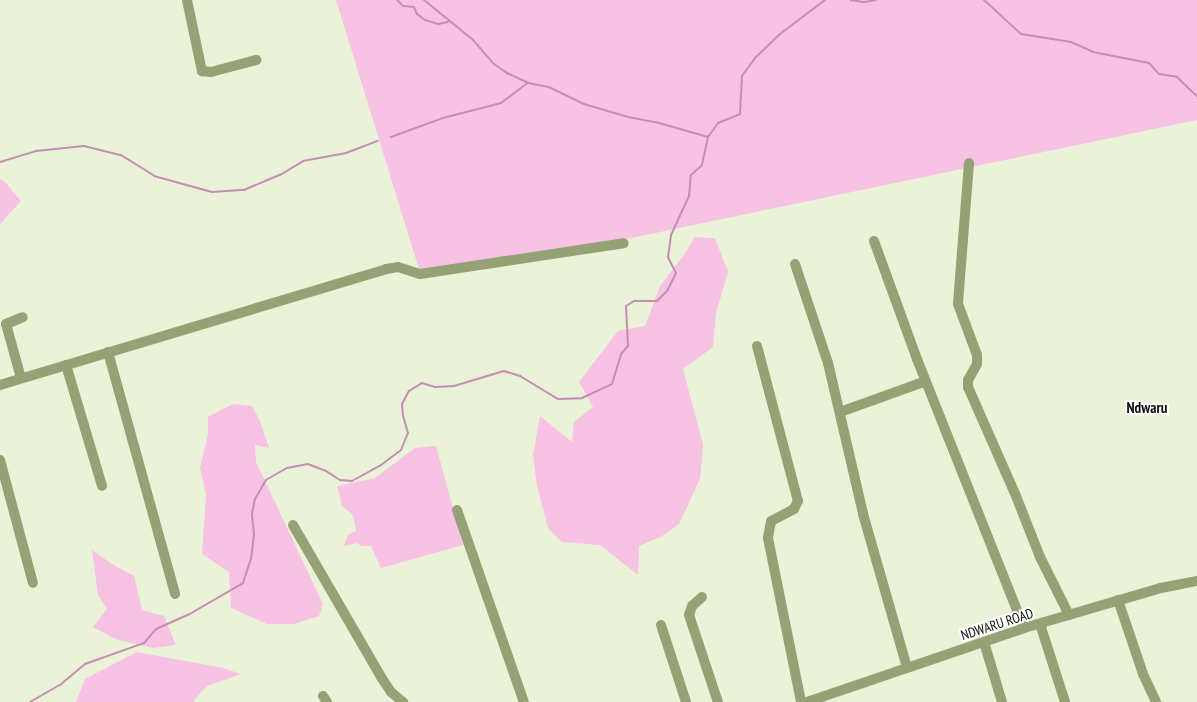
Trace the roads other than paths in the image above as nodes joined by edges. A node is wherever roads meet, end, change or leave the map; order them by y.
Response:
1 (187, 0) edge
2 (256, 60) dead end
3 (969, 163) dead end
4 (874, 241) dead end
5 (624, 243) dead end
6 (795, 264) dead end
7 (23, 317) dead end
8 (757, 346) dead end
9 (108, 352) junction
10 (66, 365) junction
11 (21, 378) junction
12 (926, 380) junction
13 (0, 385) edge
14 (840, 412) junction
15 (0, 460) edge
16 (102, 486) dead end
17 (457, 510) dead end
18 (293, 525) dead end
19 (1197, 581) edge
20 (33, 583) dead end
21 (175, 594) dead end
22 (702, 597) dead end
23 (1118, 600) junction
24 (1069, 615) junction
25 (1040, 624) junction
26 (660, 625) dead end
27 (1024, 628) junction
28 (984, 642) junction
29 (907, 667) junction
30 (403, 702) edge
31 (524, 702) edge
32 (686, 702) edge
33 (718, 702) edge
34 (801, 702) edge
35 (808, 702) edge
36 (1002, 702) edge
37 (1065, 702) edge
38 (1156, 702) edge

1 - 2 street
3 - 24 street
4 - 12 street
5 - 9 street
6 - 14 street
7 - 11 street
8 - 34 street
9 - 10 street
9 - 21 street
10 - 11 street
10 - 16 street
11 - 13 street
12 - 14 street
12 - 27 street
14 - 29 street
15 - 20 street
17 - 31 street
18 - 30 street
19 - 23 street, NDWARU ROAD
22 - 33 street
23 - 24 street, NDWARU ROAD
23 - 38 street
24 - 25 street, NDWARU ROAD
25 - 27 street, NDWARU ROAD
25 - 37 street
26 - 32 street
27 - 28 street, NDWARU ROAD
28 - 29 street, NDWARU ROAD
28 - 36 street
29 - 35 street, NDWARU ROAD

